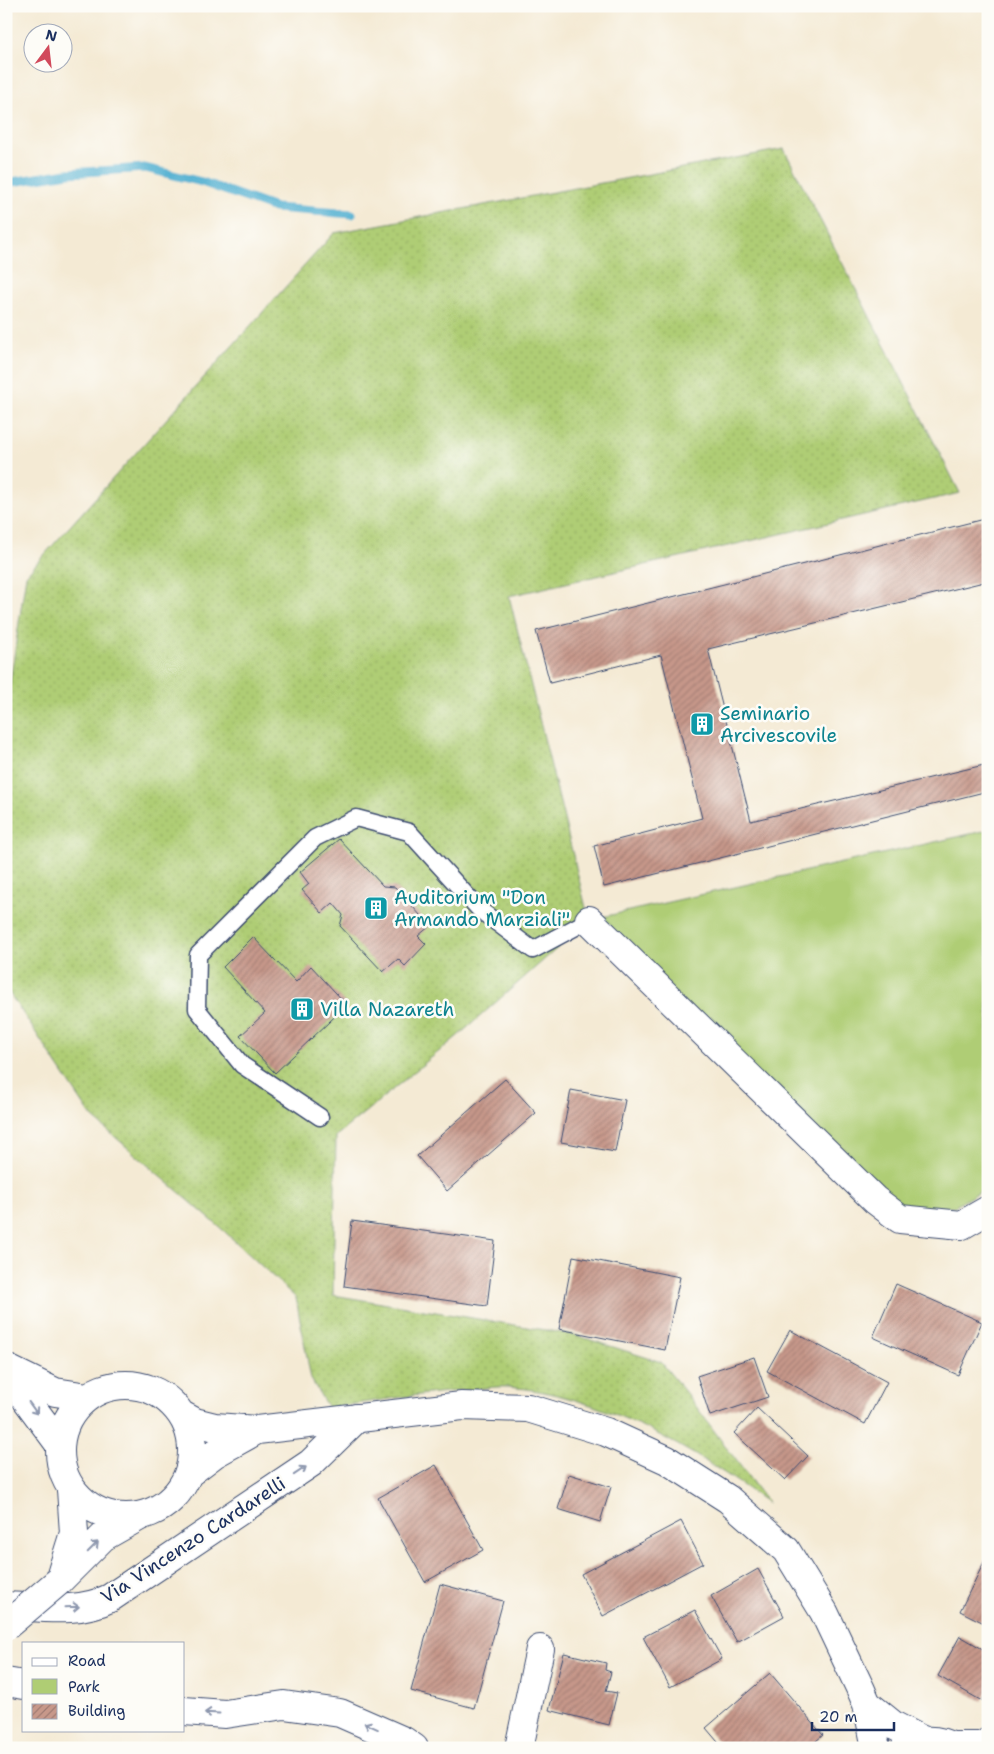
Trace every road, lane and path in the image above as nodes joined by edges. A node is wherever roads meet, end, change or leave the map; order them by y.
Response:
1 (589, 920) joint
2 (320, 1117) dead end
3 (988, 1210) edge
4 (6, 1368) edge
5 (6, 1372) edge
6 (88, 1397) junction
7 (182, 1415) junction
8 (357, 1418) junction
9 (257, 1430) junction
10 (60, 1445) junction
11 (189, 1473) junction
12 (71, 1489) junction
13 (140, 1516) junction
14 (59, 1581) junction
15 (6, 1606) edge
16 (6, 1626) edge
17 (540, 1648) dead end
18 (6, 1682) edge
19 (22, 1685) edge
20 (867, 1704) junction
21 (185, 1711) edge
22 (988, 1742) edge
23 (913, 1744) edge
24 (953, 1747) edge
25 (414, 1748) edge
26 (520, 1748) edge
27 (876, 1748) edge

1 - 2 lane
1 - 3 main road
4 - 6 main road
5 -> 10 main road
6 - 7 main road
6 - 10 main road
7 - 9 main road
7 - 11 main road
8 - 9 main road
15 -> 8 main road, Via Vincenzo Cardarelli
8 - 20 main road
9 - 11 main road
10 - 12 main road
11 - 13 main road
12 - 13 main road
12 - 14 main road
14 -> 13 main road
14 - 16 main road, bridge
17 - 26 main road
18 - 19 main road
20 - 23 main road
20 - 27 main road
25 -> 21 main road
22 - 24 main road
23 - 24 main road

